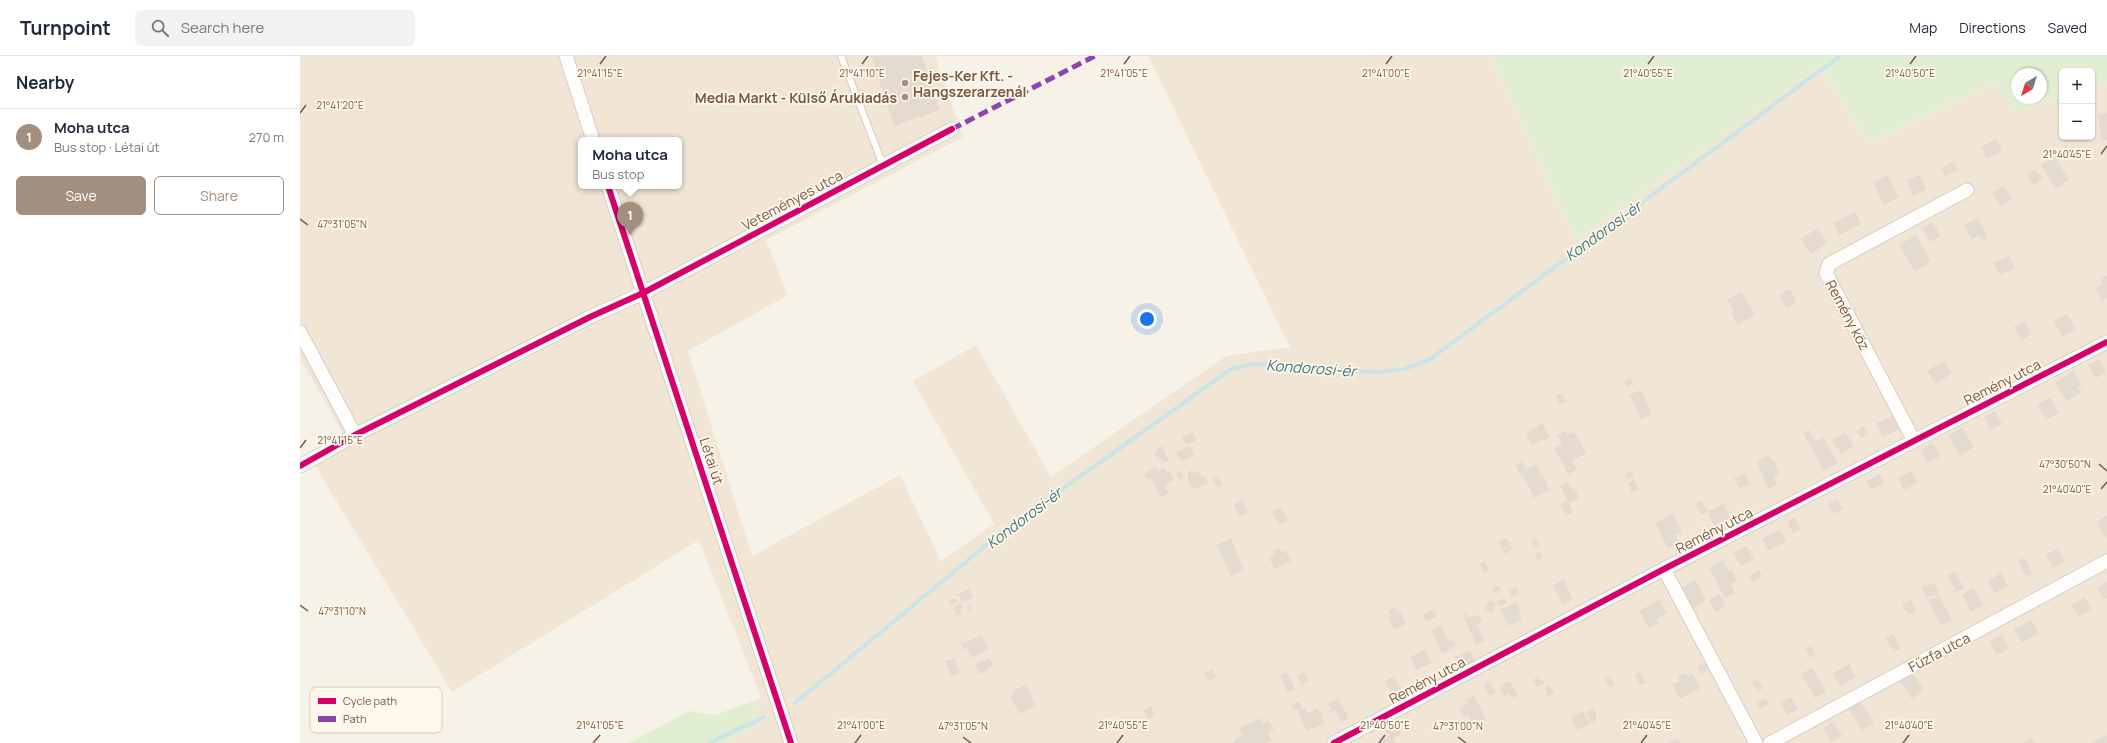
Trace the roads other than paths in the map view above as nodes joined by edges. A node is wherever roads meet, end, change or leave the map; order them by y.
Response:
1 (566, 56) edge
2 (842, 56) edge
3 (952, 129) dead end
4 (592, 137) edge
5 (883, 165) junction
6 (609, 189) edge
7 (1968, 190) dead end
8 (643, 293) junction
9 (300, 332) edge
10 (2107, 342) edge
11 (355, 434) junction
12 (1914, 441) junction
13 (300, 466) edge
14 (2107, 561) edge
15 (1664, 569) junction
16 (792, 743) edge
17 (1334, 743) edge
18 (1756, 743) edge
19 (1770, 743) edge

1 - 4 street
2 - 5 lane
3 - 5 street, Veteményes utca
5 - 8 street, Veteményes utca
6 - 8 street, Létai út
7 - 12 street, Remény köz
8 - 11 street, Veteményes utca
8 - 16 street, Létai út
9 - 11 street
10 - 12 street, Remény utca
11 - 13 street, Veteményes utca
12 - 15 street, Remény utca
14 - 19 street, Fűzfa utca
15 - 17 street, Remény utca
15 - 18 street

